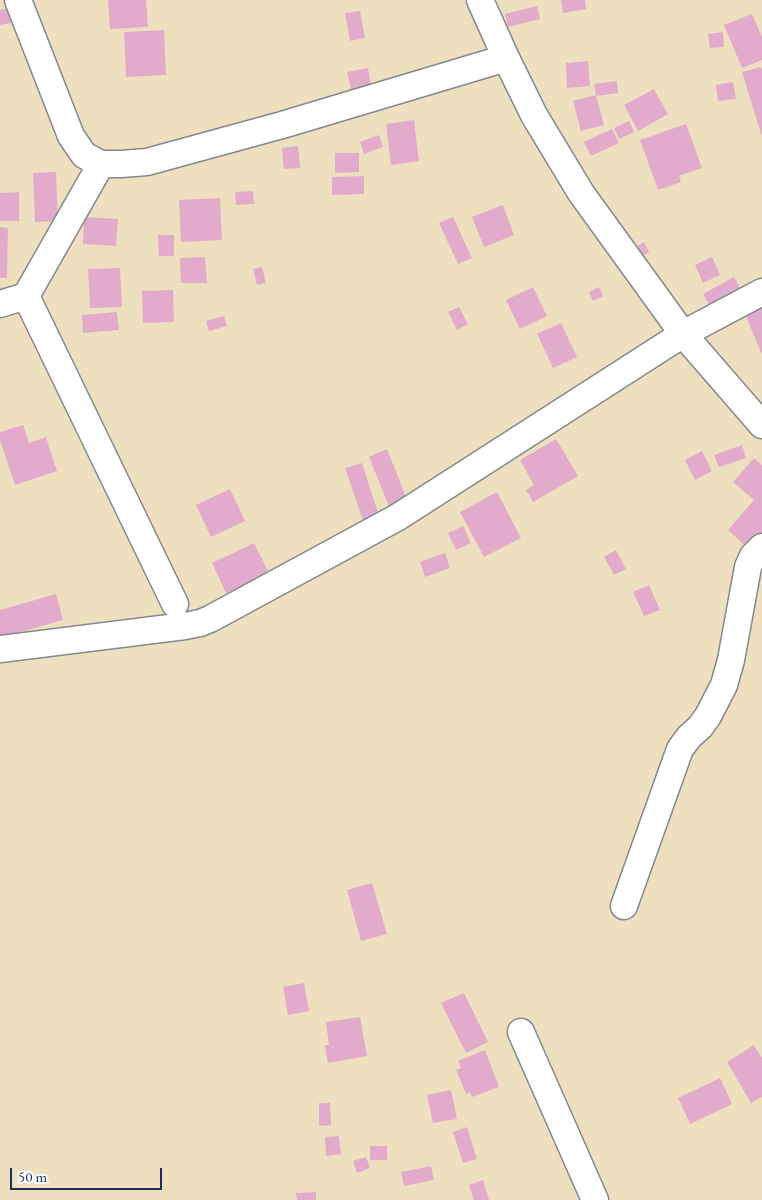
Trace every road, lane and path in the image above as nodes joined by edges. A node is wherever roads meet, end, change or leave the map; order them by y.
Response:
1 (18, 0) edge
2 (480, 0) edge
3 (506, 58) junction
4 (101, 164) junction
5 (762, 292) edge
6 (26, 296) junction
7 (0, 304) edge
8 (683, 334) junction
9 (762, 425) edge
10 (762, 547) edge
11 (174, 604) dead end
12 (0, 649) edge
13 (624, 906) dead end
14 (522, 1032) dead end
15 (596, 1200) edge

1 - 4 street
2 - 3 street
3 - 4 street
3 - 8 street
4 - 6 street
5 - 8 street
6 - 7 street
6 - 11 street
8 - 9 street
8 - 12 street
10 - 13 street
14 - 15 street

